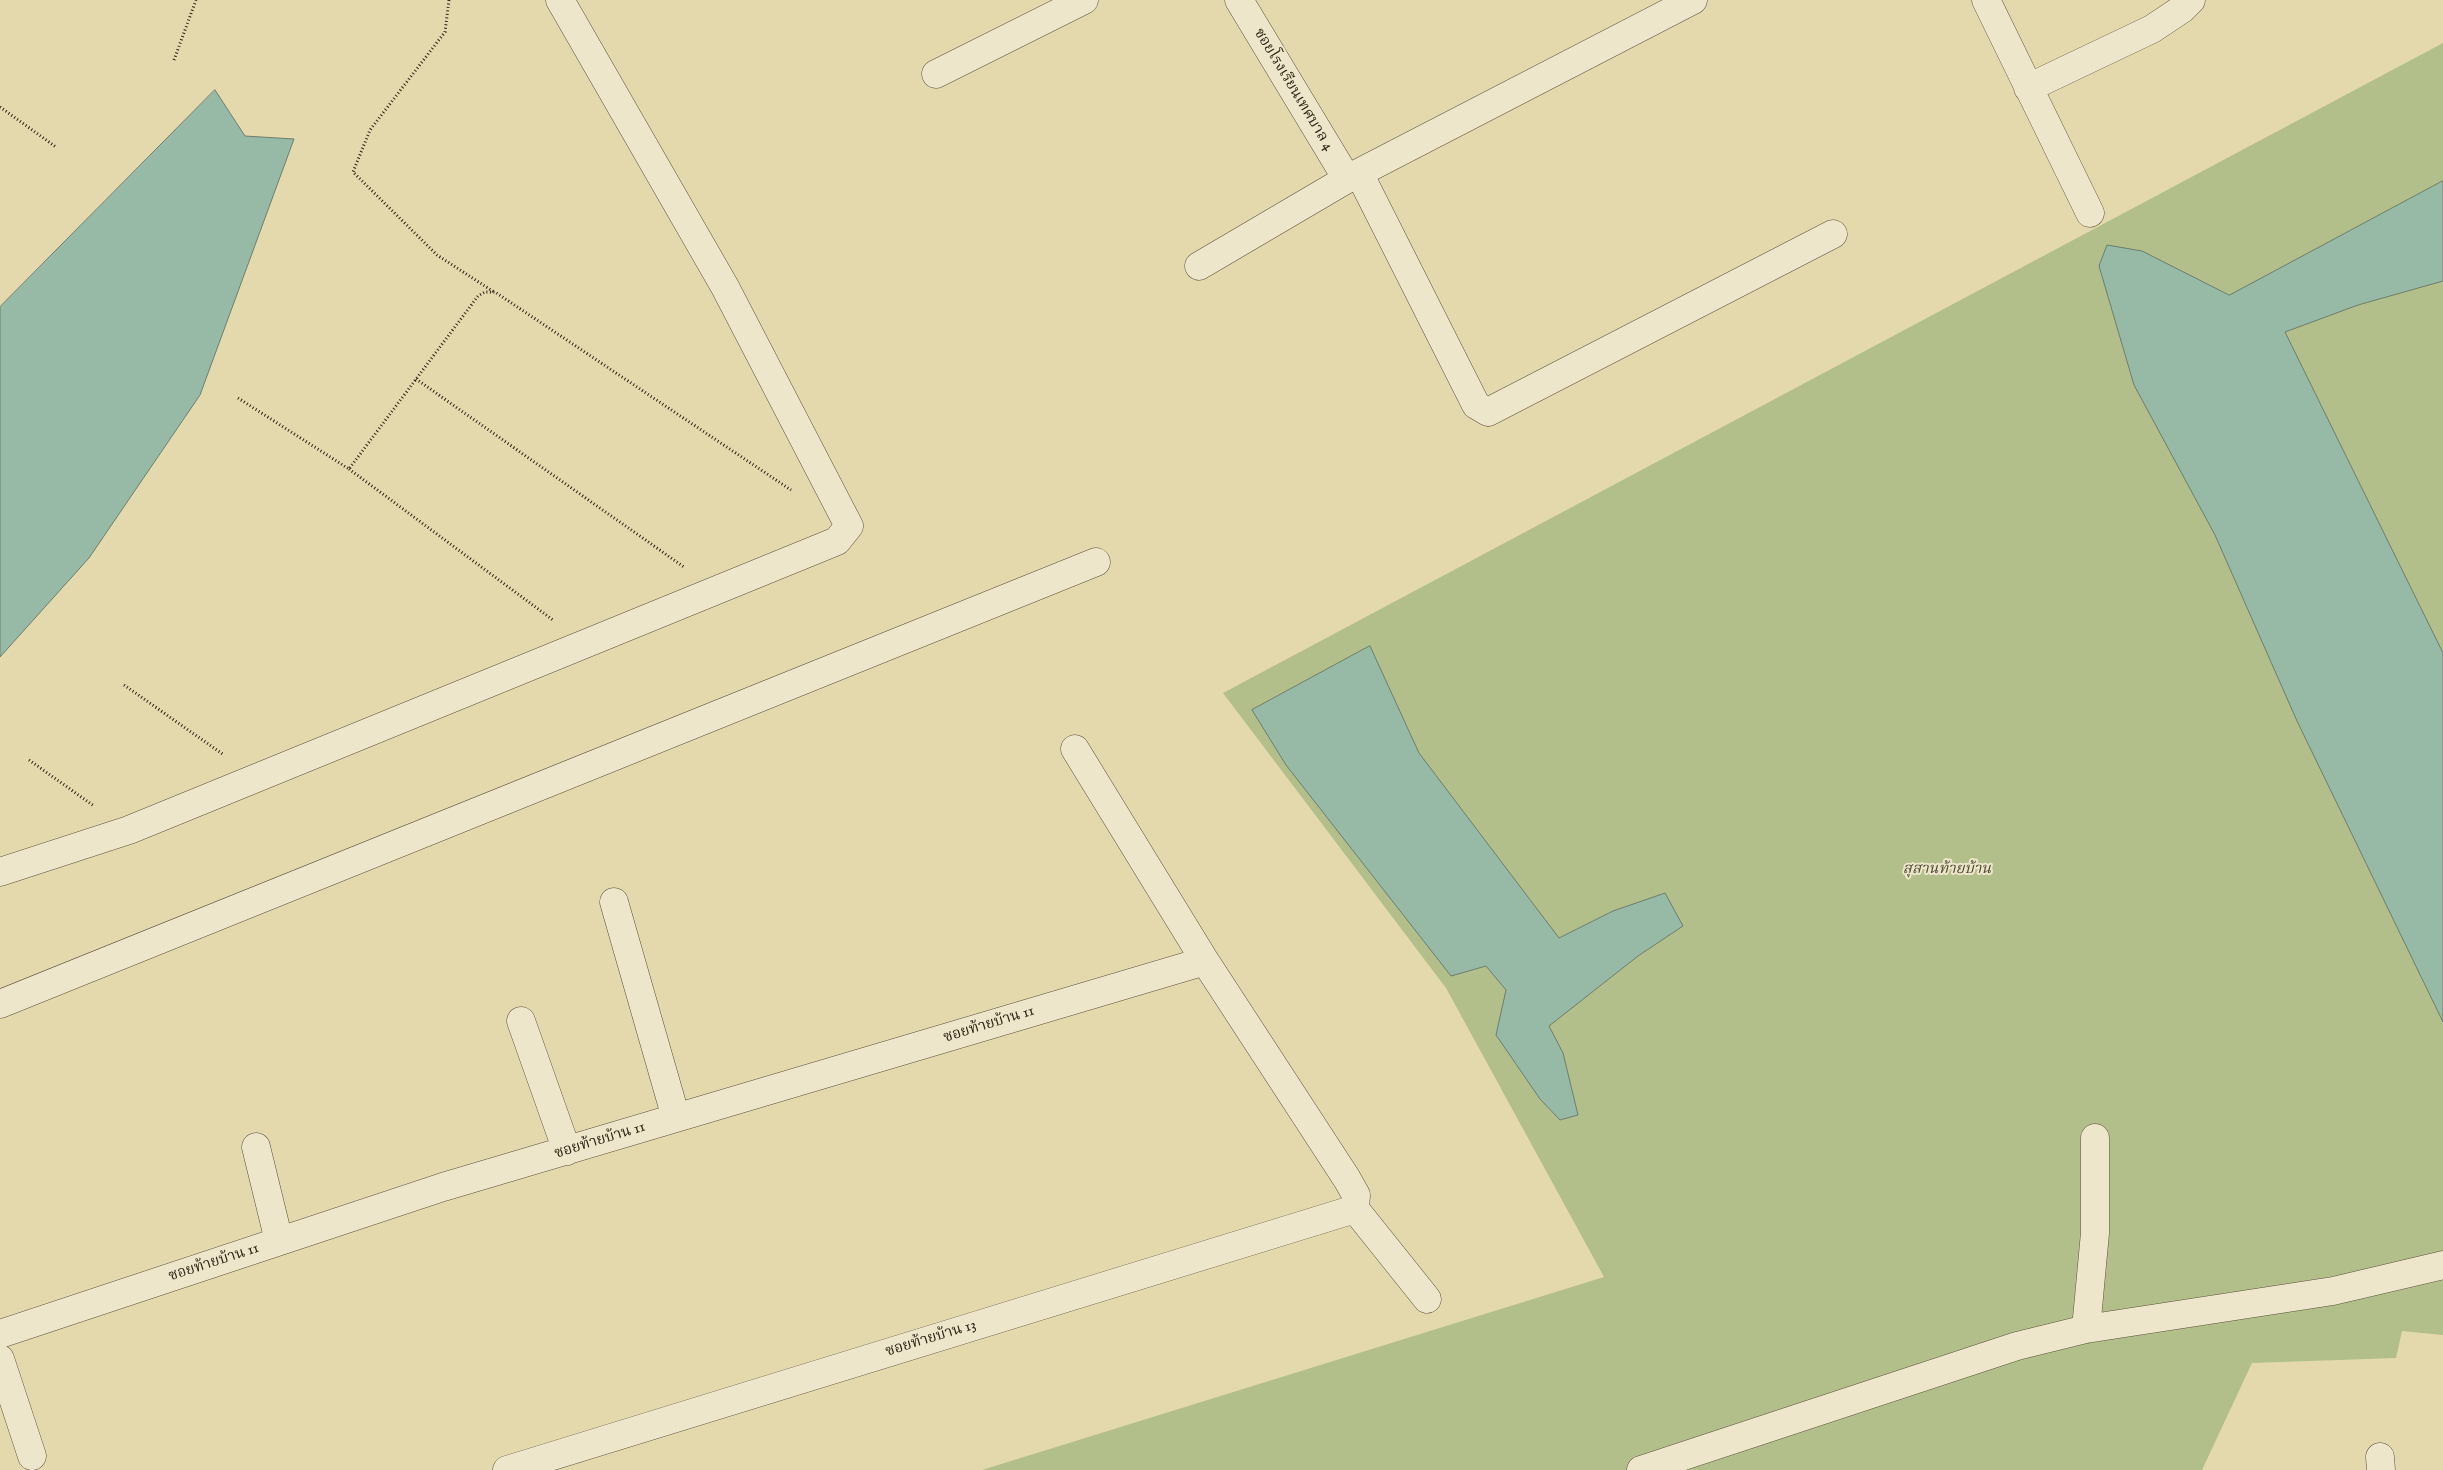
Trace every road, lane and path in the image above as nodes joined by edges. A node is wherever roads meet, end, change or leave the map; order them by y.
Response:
1 (196, 0) edge
2 (449, 0) edge
3 (560, 0) edge
4 (1084, 0) edge
5 (1239, 0) edge
6 (1693, 0) edge
7 (1986, 0) edge
8 (2190, 0) edge
9 (174, 60) dead end
10 (936, 74) dead end
11 (2028, 88) junction
12 (0, 108) edge
13 (56, 147) dead end
14 (1353, 176) junction
15 (2090, 213) dead end
16 (1833, 234) dead end
17 (1199, 266) dead end
18 (495, 292) junction
19 (416, 379) junction
20 (238, 398) dead end
21 (349, 469) junction
22 (840, 508) junction
23 (1096, 562) dead end
24 (717, 590) junction
25 (585, 644) junction
26 (124, 685) dead end
27 (1075, 749) dead end
28 (29, 760) dead end
29 (257, 778) junction
30 (129, 830) junction
31 (0, 872) edge
32 (614, 902) dead end
33 (1205, 961) junction
34 (0, 1004) edge
35 (521, 1021) dead end
36 (676, 1118) junction
37 (2095, 1138) dead end
38 (256, 1147) dead end
39 (568, 1150) junction
40 (1354, 1209) junction
41 (279, 1241) junction
42 (2443, 1264) edge
43 (1427, 1299) dead end
44 (2086, 1329) junction
45 (0, 1334) edge
46 (0, 1359) edge
47 (32, 1456) dead end
48 (507, 1470) edge
49 (1641, 1470) edge

1 - 9 path
2 - 18 path
3 - 22 street
4 - 10 street
5 - 14 street, ซอยโรงเรียนเทศบาล 4
6 - 14 street
7 - 11 street
8 - 11 street
11 - 15 street
12 - 13 path
14 - 16 street, ซอยโรงเรียนเทศบาล 4
14 - 17 street
18 - 19 path
18 - 22 path
19 - 21 path
19 - 24 path
20 - 21 path
21 - 25 path
22 - 24 street
23 - 34 street
24 - 25 street
25 - 29 street
26 - 29 path
27 - 33 street
28 - 30 path
29 - 30 street
30 - 31 street
32 - 36 street
33 - 36 street, ซอยท้ายบ้าน 11
33 - 40 street
35 - 39 street
36 - 39 street, ซอยท้ายบ้าน 11
37 - 44 street
38 - 41 street
39 - 41 street, ซอยท้ายบ้าน 11
40 - 43 street
40 - 48 street, ซอยท้ายบ้าน 13
41 - 45 street, ซอยท้ายบ้าน 11
42 - 44 street
44 - 49 street
46 - 47 street

